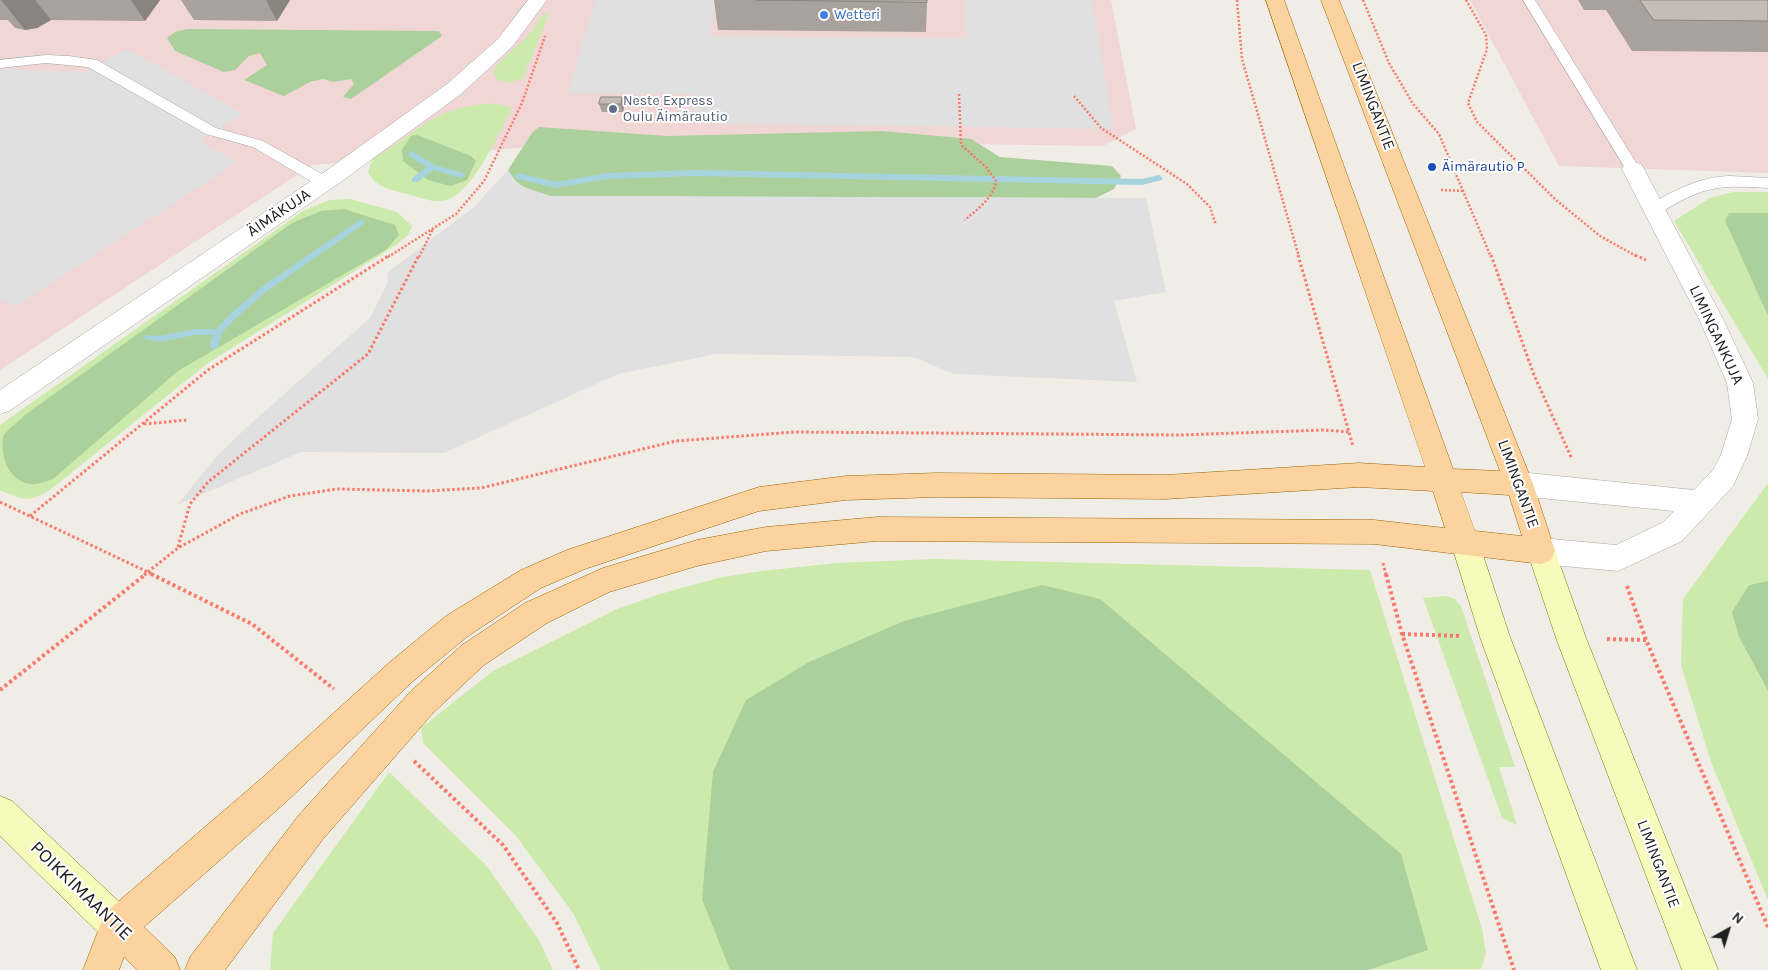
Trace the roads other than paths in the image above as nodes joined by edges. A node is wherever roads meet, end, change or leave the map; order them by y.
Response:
1 (538, 0) edge
2 (1275, 0) edge
3 (1330, 0) edge
4 (1529, 0) edge
5 (0, 64) edge
6 (1633, 169) joint
7 (324, 182) junction
8 (1768, 182) edge
9 (1653, 210) junction
10 (0, 404) edge
11 (1443, 480) junction
12 (1519, 484) junction
13 (1699, 502) junction
14 (1465, 543) junction
15 (1541, 551) junction
16 (0, 813) edge
17 (118, 926) junction
18 (101, 970) edge
19 (162, 970) edge
20 (203, 970) edge
21 (1619, 970) edge
22 (1700, 970) edge

1 - 7 street, ÄIMÄKUJA
2 - 11 main road
3 - 12 main road, LIMINGANTIE
4 - 6 lane
5 - 7 lane
6 - 9 street, LIMINGANKUJA
7 - 10 street, ÄIMÄKUJA
8 - 9 lane
9 - 13 street, LIMINGANKUJA
11 - 12 main road
11 - 14 main road
11 - 17 main road
12 - 13 street
12 - 15 main road, LIMINGANTIE
13 - 15 street, LIMINGANKUJA
14 - 15 main road
14 - 20 main road
14 - 21 main road
15 - 22 main road, LIMINGANTIE
16 - 17 main road, POIKKIMAANTIE
17 - 18 main road
17 - 19 main road, POIKKIMAANTIE

